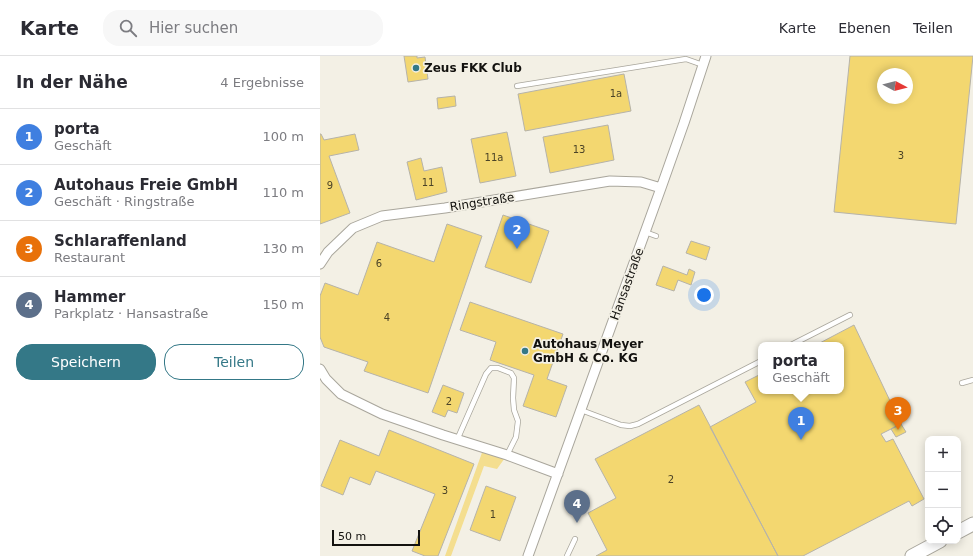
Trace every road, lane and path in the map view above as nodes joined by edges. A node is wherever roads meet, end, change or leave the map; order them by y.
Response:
1 (704, 60) edge
2 (517, 86) dead end
3 (661, 188) junction
4 (645, 232) junction
5 (656, 236) dead end
6 (320, 264) edge
7 (850, 315) dead end
8 (797, 342) edge
9 (758, 363) edge
10 (320, 369) edge
11 (973, 380) edge
12 (962, 383) dead end
13 (581, 410) junction
14 (457, 440) junction
15 (507, 455) junction
16 (558, 474) junction
17 (973, 524) edge
18 (961, 530) edge
19 (575, 539) dead end
20 (934, 544) edge
21 (528, 556) edge
22 (567, 556) edge
23 (912, 556) edge

1 - 2 lane
1 - 3 street, Hansastraße
3 - 4 street, Hansastraße
3 - 6 street, Ringstraße
4 - 5 lane
4 - 13 street, Hansastraße
7 - 8 lane
9 - 13 lane
10 - 14 street
11 - 12 lane
13 - 16 street, Hansastraße
14 - 15 street
14 - 15 lane
15 - 16 street
16 - 21 street, Hansastraße
17 - 18 street
19 - 22 lane
20 - 23 street

